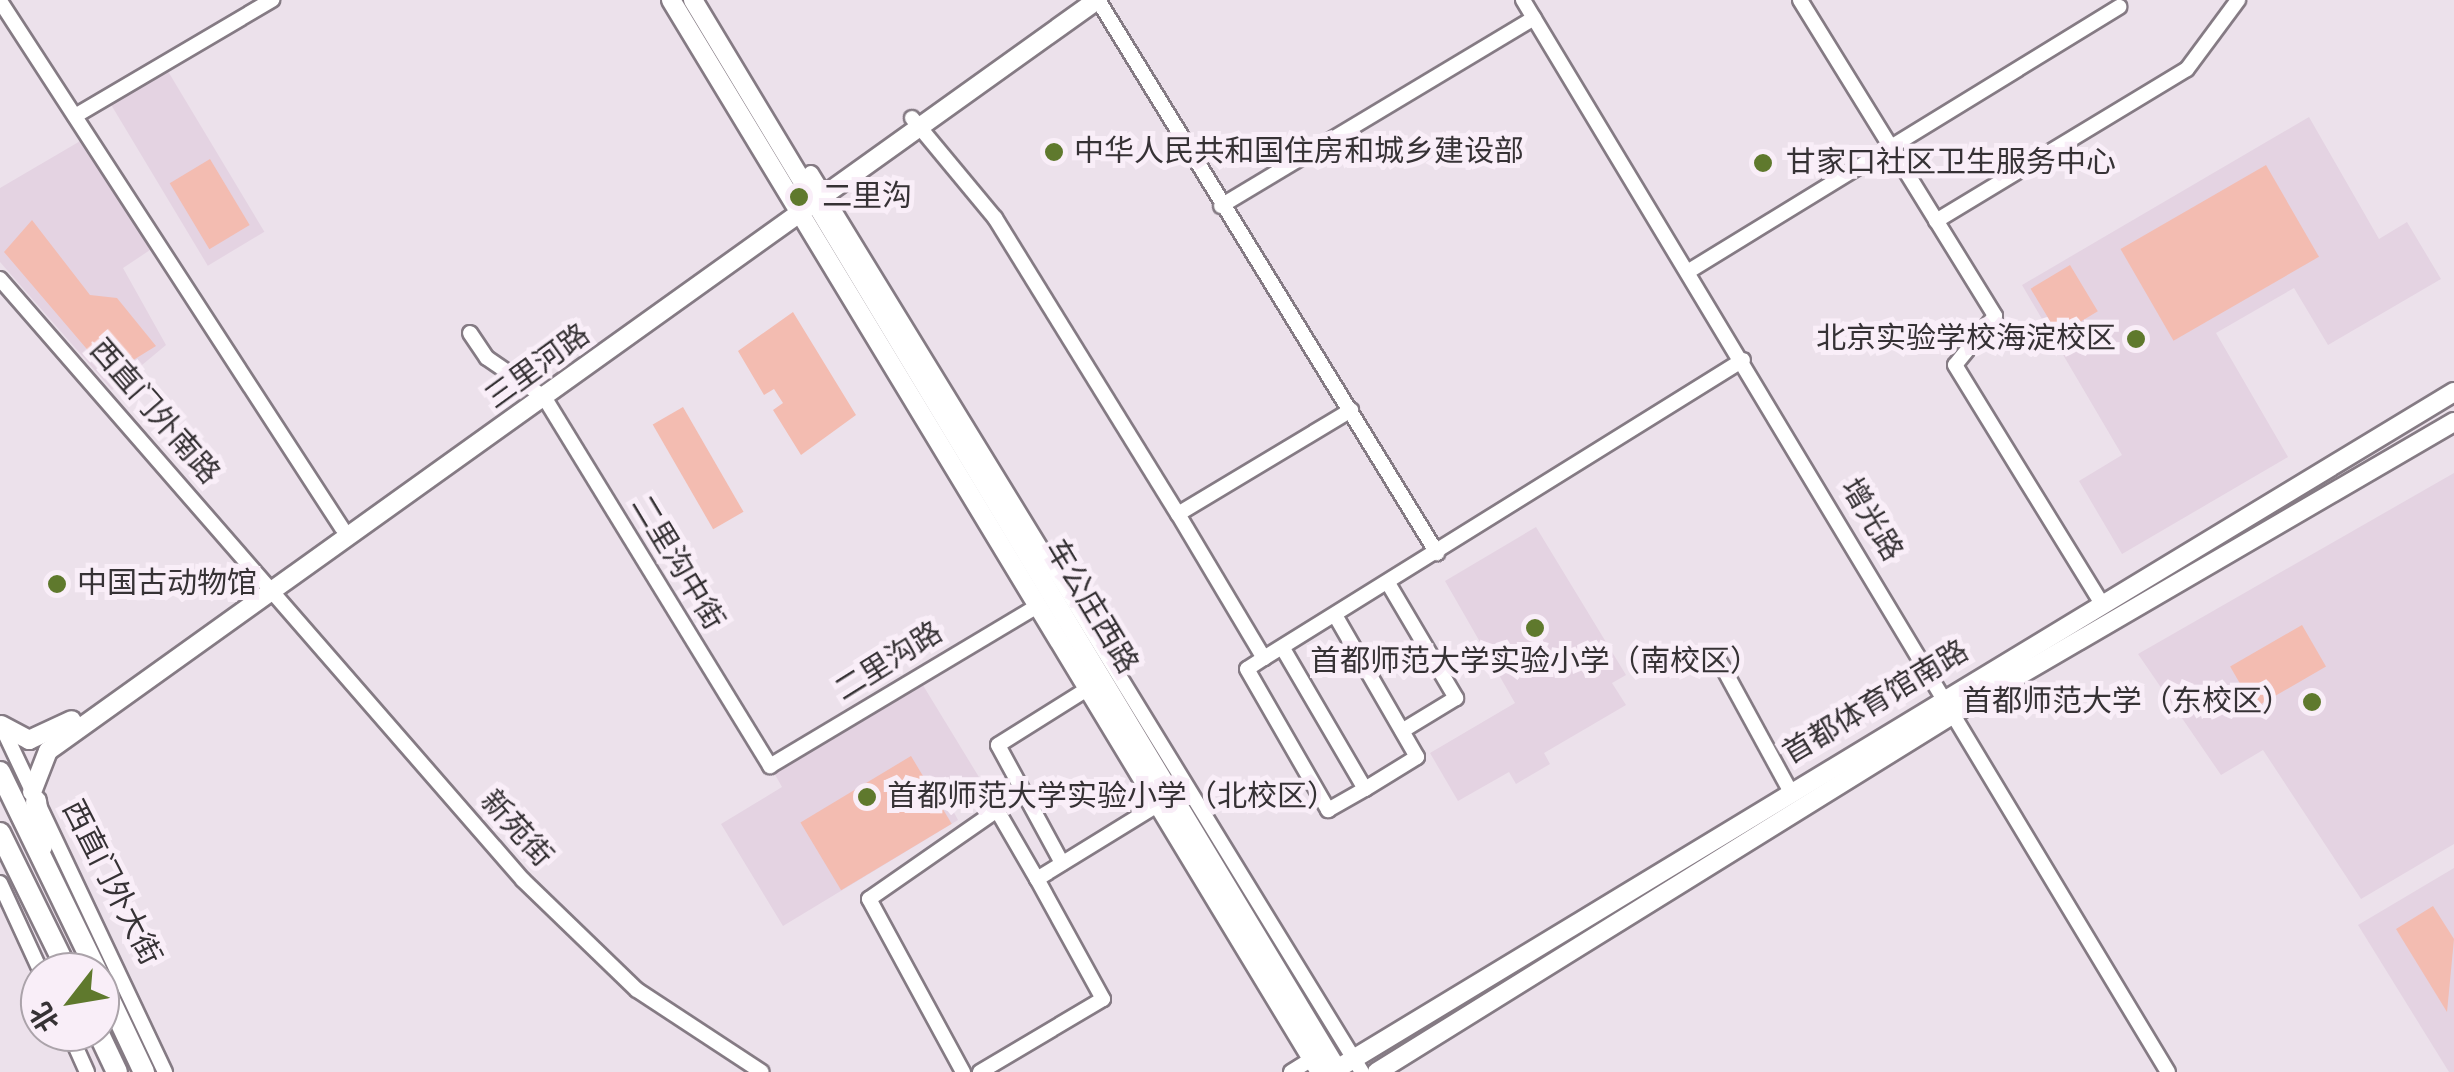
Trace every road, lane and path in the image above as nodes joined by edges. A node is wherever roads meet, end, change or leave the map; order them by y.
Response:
1 (272, 0) edge
2 (670, 0) edge
3 (693, 0) edge
4 (1077, 0) edge
5 (1524, 0) edge
6 (1800, 0) edge
7 (2238, 0) edge
8 (0, 1) edge
9 (1099, 3) edge
10 (2119, 7) dead end
11 (1534, 18) junction
12 (74, 116) junction
13 (916, 123) junction
14 (1887, 142) junction
15 (810, 194) junction
16 (1221, 206) junction
17 (1936, 221) junction
18 (1689, 271) junction
19 (0, 279) edge
20 (906, 326) junction
21 (470, 333) dead end
22 (910, 360) junction
23 (1742, 360) junction
24 (2454, 392) edge
25 (540, 394) junction
26 (1351, 410) junction
27 (2454, 422) edge
28 (1178, 514) junction
29 (342, 528) junction
30 (1437, 553) junction
31 (1388, 583) junction
32 (271, 586) junction
33 (2100, 601) junction
34 (1039, 605) junction
35 (1335, 615) junction
36 (1282, 647) junction
37 (1715, 653) dead end
38 (1264, 658) junction
39 (1089, 688) junction
40 (1946, 692) junction
41 (1958, 712) junction
42 (1, 724) edge
43 (1402, 731) junction
44 (770, 766) joint
45 (0, 772) edge
46 (1790, 788) junction
47 (1364, 789) junction
48 (1024, 794) junction
49 (34, 796) junction
50 (1158, 804) junction
51 (997, 810) junction
52 (0, 833) edge
53 (44, 864) junction
54 (1062, 864) junction
55 (1037, 879) junction
56 (0, 882) edge
57 (32, 952) edge
58 (58, 952) edge
59 (87, 952) edge
60 (120, 1020) edge
61 (1335, 1066) edge
62 (146, 1072) edge
63 (165, 1072) edge
64 (762, 1072) edge
65 (963, 1072) edge
66 (980, 1072) edge
67 (1291, 1072) edge
68 (1377, 1072) edge
69 (2168, 1072) edge

1 - 12 street
2 - 15 main road
3 - 15 main road
4 - 13 main road, 三里河路
5 - 11 street, 增光路
6 - 14 street
7 - 17 street
8 - 12 street
9 - 13 main road, 三里河路
9 - 16 street
10 - 14 street
11 - 16 street
11 - 18 street, 增光路
12 - 29 street
13 - 15 main road, 三里河路
13 - 28 street
14 - 17 street
14 - 18 street
15 - 20 street
15 - 22 main road, 车公庄西路
15 - 25 main road, 三里河路
15 - 34 main road, 车公庄西路
16 - 26 street
17 - 33 street
18 - 23 street, 增光路
19 - 32 street, 西直门外南路
20 - 22 main road
20 - 61 street
21 - 25 street
22 - 61 main road, 车公庄西路
23 - 30 street
23 - 40 street, 增光路
24 - 33 main road, 首都体育馆南路
25 - 29 main road, 三里河路
25 - 32 main road, 三里河路
25 - 44 street, 二里沟中街
26 - 28 street
26 - 30 street
27 - 41 main road, 首都体育馆南路
28 - 38 street
29 - 32 main road, 三里河路
30 - 31 street
31 - 35 street
31 - 43 street
32 - 42 main road, 三里河路
32 - 49 main road, 三里河路
32 - 64 street, 新苑街
33 - 40 main road, 首都体育馆南路
34 - 39 main road, 车公庄西路
34 - 44 street, 二里沟路
35 - 36 street
35 - 43 street
36 - 38 street
36 - 47 street
37 - 46 street
38 - 47 street
39 - 48 street
39 - 50 main road, 车公庄西路
40 - 41 street, 增光路
40 - 46 main road, 首都体育馆南路
41 - 68 main road, 首都体育馆南路
41 - 69 street, 增光路
42 - 49 street, 西直门外大街
43 - 47 street
45 - 53 highway, 西直门外大街
46 - 61 main road, 首都体育馆南路
48 - 51 street
48 - 54 street
49 - 53 highway
49 - 63 street, 西直门外大街
50 - 54 street
50 - 61 main road, 车公庄西路
51 - 55 street
51 - 65 street
52 - 58 highway
53 - 59 highway, 西直门外大街
54 - 55 street
55 - 66 street
56 - 57 street
60 - 62 highway, 西直门外大街
61 - 67 street, 首都体育馆南路

